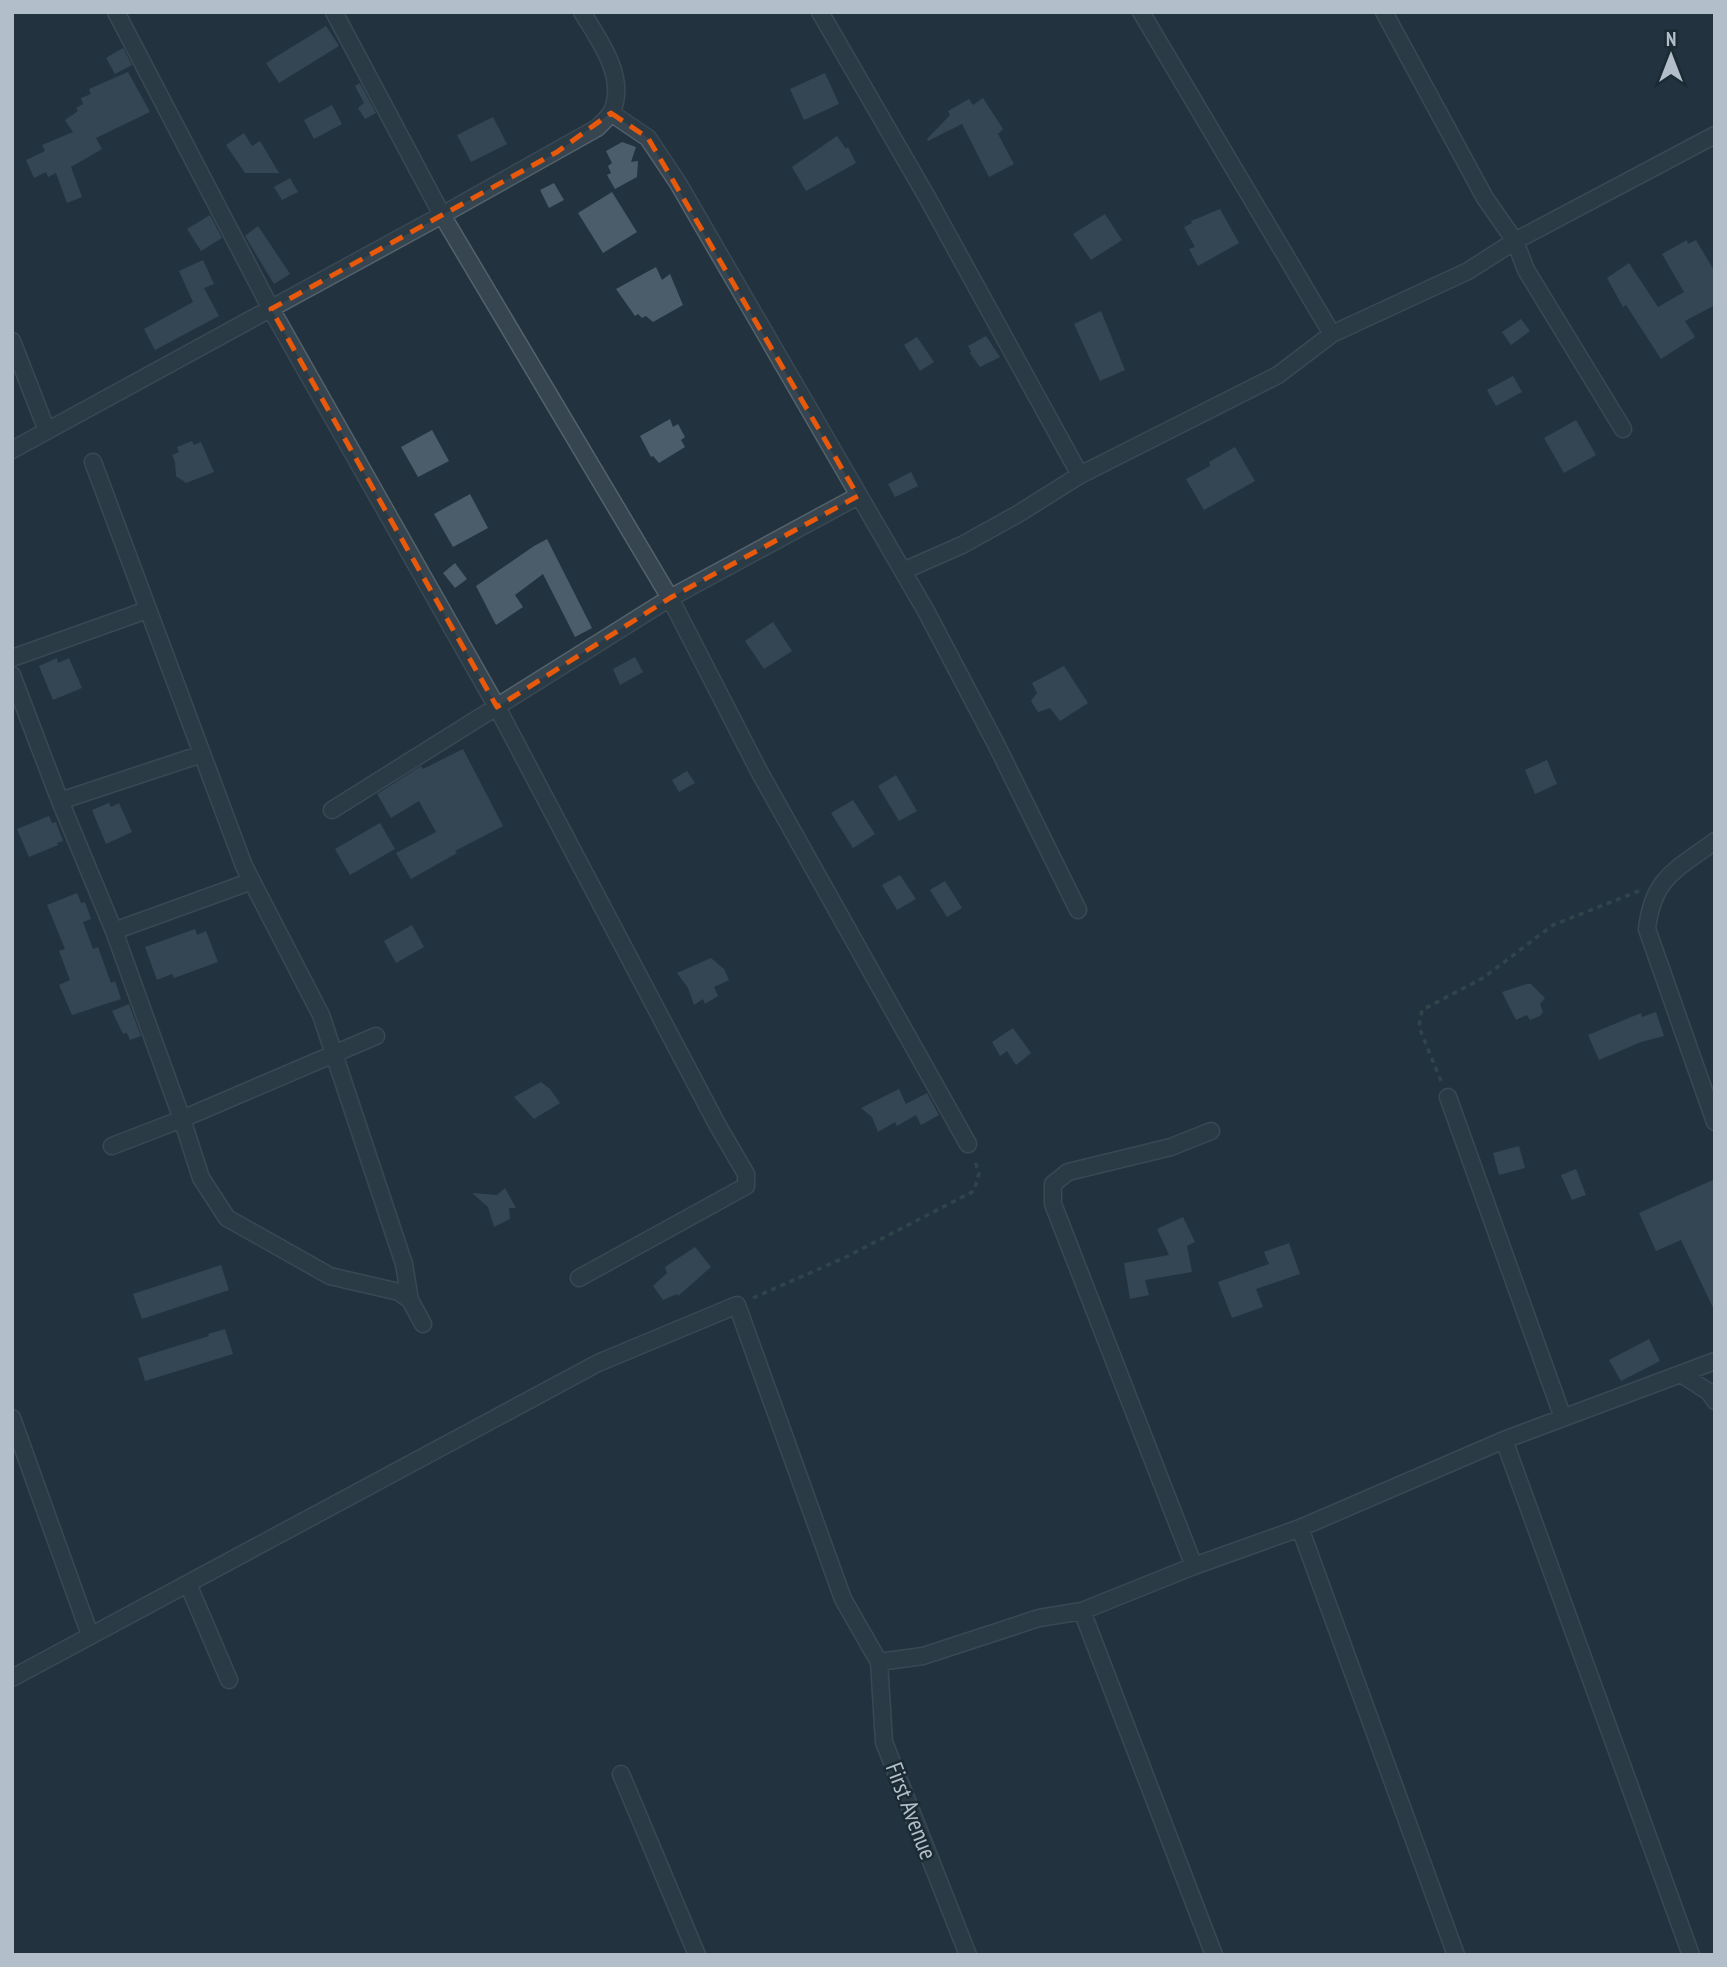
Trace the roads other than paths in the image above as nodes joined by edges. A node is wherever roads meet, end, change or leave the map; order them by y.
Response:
1 (116, 12) edge
2 (334, 12) edge
3 (582, 12) edge
4 (820, 12) edge
5 (1141, 12) edge
6 (1384, 12) edge
7 (611, 113) junction
8 (1715, 135) edge
9 (442, 215) junction
10 (1515, 241) junction
11 (271, 309) junction
12 (1332, 334) junction
13 (12, 341) edge
14 (1623, 429) dead end
15 (47, 431) junction
16 (12, 450) edge
17 (93, 462) dead end
18 (1080, 475) junction
19 (858, 496) junction
20 (903, 571) junction
21 (670, 598) junction
22 (148, 610) junction
23 (12, 658) edge
24 (12, 675) edge
25 (497, 707) junction
26 (202, 754) junction
27 (60, 801) junction
28 (332, 810) dead end
29 (1715, 841) edge
30 (252, 881) junction
31 (1078, 909) dead end
32 (114, 931) junction
33 (376, 1036) dead end
34 (332, 1054) junction
35 (1448, 1097) road end
36 (183, 1119) junction
37 (1715, 1122) edge
38 (1211, 1131) dead end
39 (968, 1144) road end
40 (112, 1146) dead end
41 (579, 1278) dead end
42 (410, 1300) junction
43 (423, 1324) dead end
44 (1715, 1361) edge
45 (1681, 1374) junction
46 (1715, 1401) edge
47 (12, 1418) edge
48 (1563, 1418) junction
49 (1504, 1440) junction
50 (1300, 1528) junction
51 (1194, 1566) junction
52 (188, 1584) junction
53 (1082, 1611) junction
54 (90, 1635) junction
55 (879, 1662) junction
56 (12, 1678) edge
57 (229, 1680) dead end
58 (621, 1774) dead end
59 (697, 1955) edge
60 (968, 1955) edge
61 (1214, 1955) edge
62 (1456, 1955) edge
63 (1691, 1955) edge

1 - 11 street
2 - 9 street
3 - 7 street
4 - 18 street
5 - 12 street
6 - 10 street
7 - 9 street
7 - 19 street
8 - 10 street
9 - 11 street
9 - 21 street
10 - 12 street
10 - 14 street
11 - 15 street
11 - 25 street
12 - 18 street
13 - 15 street
15 - 16 street
17 - 22 street
18 - 20 street
19 - 20 street
19 - 21 street
20 - 31 street
21 - 25 street
21 - 39 street
22 - 23 street
22 - 26 street
24 - 27 street
25 - 28 street
25 - 41 street
26 - 27 street
26 - 30 street
27 - 32 street
29 - 37 street
30 - 32 street
30 - 34 street
32 - 36 street
33 - 34 street
34 - 36 street
34 - 42 street
35 - 48 street
36 - 40 street
36 - 42 street
38 - 51 street
42 - 43 street
44 - 45 street
45 - 46 street
45 - 48 street
47 - 54 street
48 - 49 street
49 - 50 street
49 - 63 street
50 - 51 street
50 - 62 street
51 - 53 street
52 - 54 street
52 - 55 street
52 - 57 street
53 - 55 street
53 - 61 street
54 - 56 street
55 - 60 street, First Avenue
58 - 59 street

